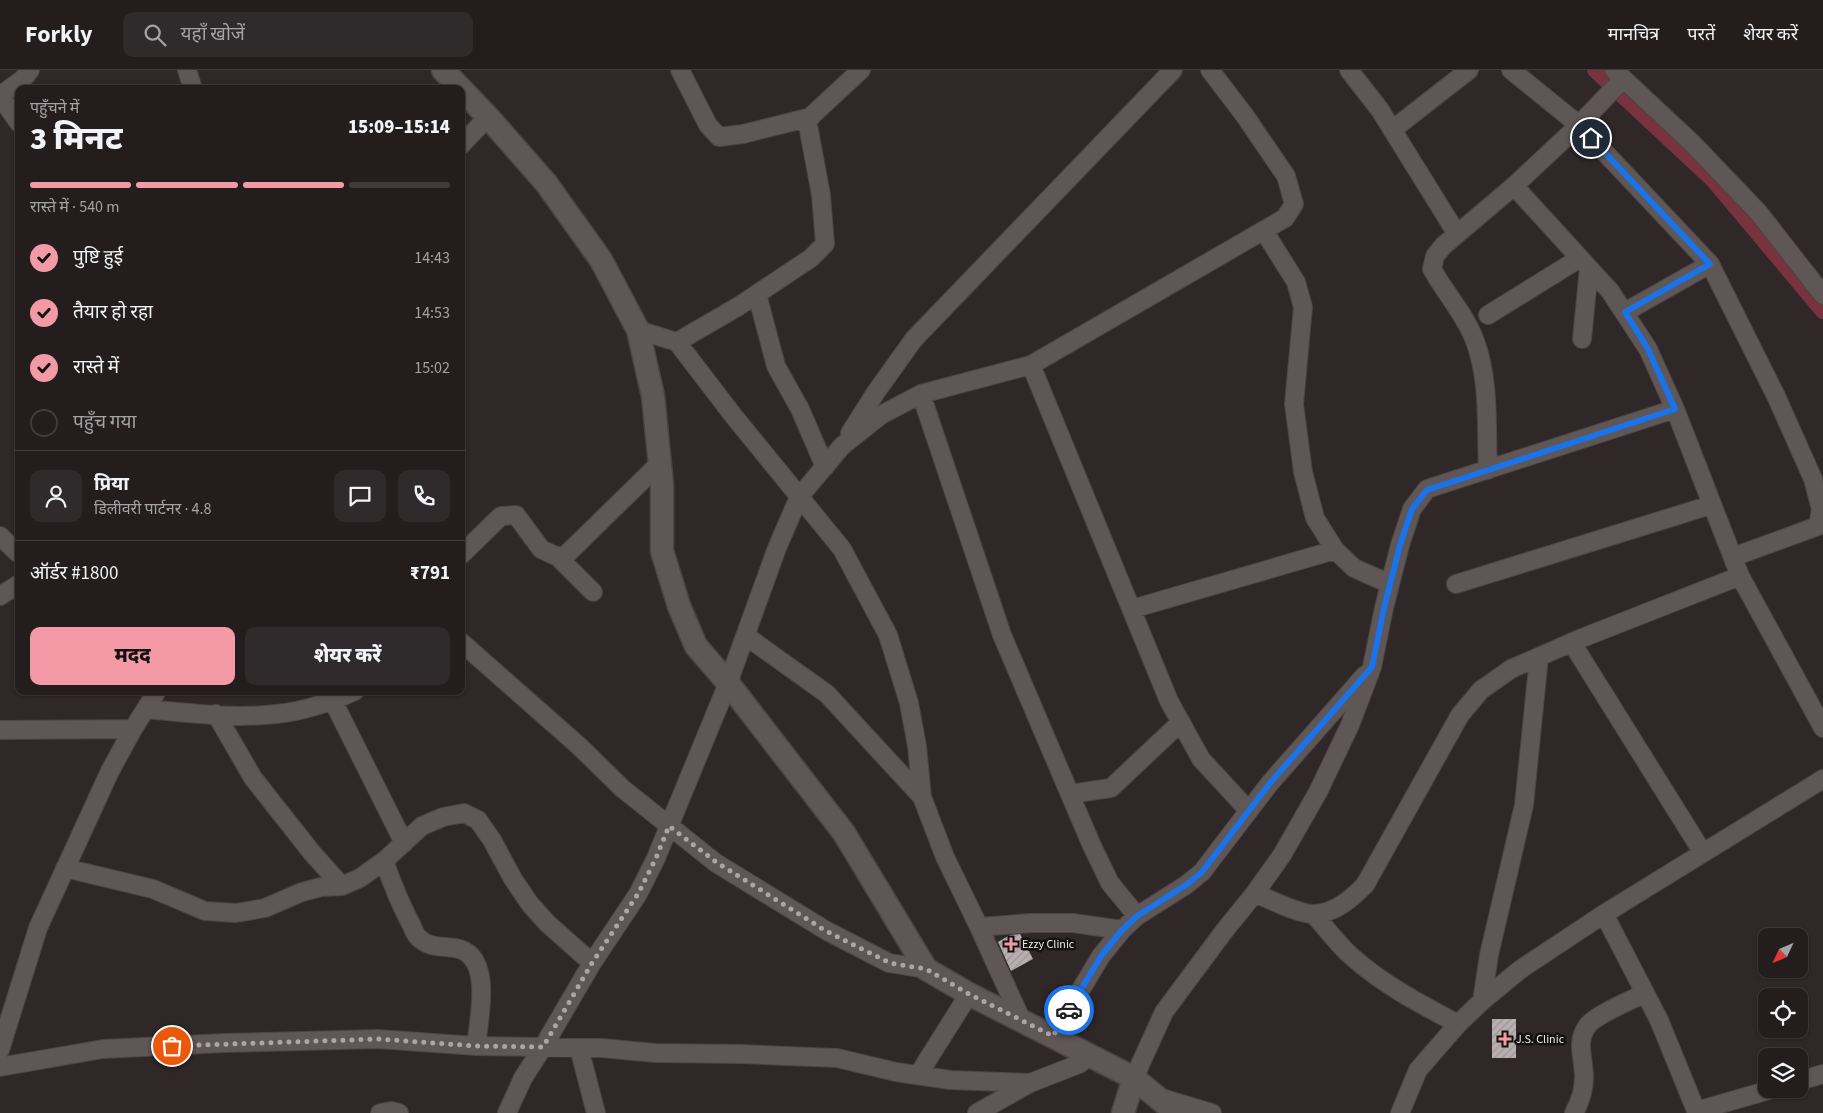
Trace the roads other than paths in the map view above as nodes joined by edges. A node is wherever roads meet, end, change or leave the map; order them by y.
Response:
1 (30, 70) edge
2 (187, 70) edge
3 (443, 70) edge
4 (680, 70) edge
5 (861, 70) edge
6 (1173, 70) edge
7 (1210, 70) edge
8 (1349, 70) edge
9 (1469, 70) edge
10 (1511, 70) edge
11 (1619, 74) edge
12 (192, 85) edge
13 (457, 85) edge
14 (465, 93) edge
15 (0, 96) edge
16 (15, 117) edge
17 (488, 117) junction
18 (811, 117) junction
19 (1579, 125) junction
20 (1392, 130) junction
21 (465, 141) edge
22 (1514, 186) junction
23 (1264, 231) junction
24 (1457, 234) junction
25 (1584, 263) junction
26 (1710, 264) junction
27 (757, 294) junction
28 (1823, 295) edge
29 (1625, 312) junction
30 (1488, 316) dead end
31 (638, 330) junction
32 (1582, 339) dead end
33 (677, 342) junction
34 (1031, 365) junction
35 (921, 394) junction
36 (1675, 409) junction
37 (842, 446) junction
38 (660, 463) junction
39 (825, 467) junction
40 (1488, 470) junction
41 (799, 497) junction
42 (1711, 505) junction
43 (0, 536) edge
44 (15, 550) edge
45 (1335, 550) junction
46 (465, 551) edge
47 (558, 557) junction
48 (1733, 557) junction
49 (1740, 576) junction
50 (1390, 584) junction
51 (1456, 584) dead end
52 (15, 587) edge
53 (593, 592) dead end
54 (0, 596) edge
55 (1132, 609) junction
56 (746, 636) junction
57 (1572, 643) junction
58 (465, 646) edge
59 (1539, 657) junction
60 (1372, 667) junction
61 (728, 683) junction
62 (155, 695) edge
63 (347, 695) edge
64 (333, 701) junction
65 (146, 709) junction
66 (216, 714) junction
67 (1181, 722) junction
68 (1823, 728) edge
69 (133, 729) junction
70 (0, 730) edge
71 (1823, 779) edge
72 (1070, 794) junction
73 (922, 797) junction
74 (1249, 811) junction
75 (669, 826) junction
76 (404, 843) junction
77 (1703, 853) junction
78 (384, 861) junction
79 (65, 868) junction
80 (342, 886) junction
81 (1255, 893) junction
82 (1314, 914) junction
83 (1604, 914) junction
84 (1137, 916) junction
85 (979, 927) junction
86 (1122, 930) junction
87 (592, 963) junction
88 (926, 969) junction
89 (1645, 993) junction
90 (969, 994) junction
91 (1482, 1001) junction
92 (1021, 1019) junction
93 (1458, 1024) junction
94 (1053, 1036) junction
95 (476, 1046) junction
96 (543, 1047) junction
97 (579, 1048) junction
98 (0, 1050) edge
99 (1091, 1055) junction
100 (0, 1066) edge
101 (1823, 1074) edge
102 (918, 1075) junction
103 (1134, 1078) junction
104 (1808, 1078) edge
105 (1030, 1083) junction
106 (1758, 1094) edge
107 (1156, 1096) junction
108 (1697, 1112) edge
109 (380, 1113) edge
110 (399, 1113) edge
111 (507, 1113) edge
112 (596, 1113) edge
113 (977, 1113) edge
114 (1123, 1113) edge
115 (1176, 1113) edge
116 (1212, 1113) edge
117 (1400, 1113) edge
118 (1574, 1113) edge

1 - 15 street
2 - 12 street
3 - 13 street
4 - 18 street
5 - 18 street
6 - 37 street
7 - 23 street
8 - 20 street
9 - 20 street
10 - 19 street
11 - 19 street
11 - 28 street
14 - 17 street
15 - 16 street
17 - 21 street
17 - 31 street
18 - 27 street
19 - 22 street
19 - 26 street
20 - 24 street
22 - 24 street
22 - 25 street
23 - 34 street
23 - 45 street
24 - 40 street
25 - 29 street
25 - 30 street
25 - 32 street
26 - 29 street
26 - 48 street
27 - 33 street
27 - 39 street
29 - 36 street
31 - 33 street
31 - 38 street
33 - 41 street
34 - 35 street
34 - 55 street
35 - 37 street
35 - 72 street
36 - 40 street
36 - 42 street
37 - 39 street
38 - 47 street
38 - 61 street
39 - 41 street
40 - 50 street
41 - 56 street
41 - 73 street
42 - 48 street
42 - 51 street
43 - 44 street
45 - 50 street
45 - 55 street
46 - 47 street
47 - 53 street
48 - 49 street
49 - 57 street
49 - 68 street
50 - 60 street
52 - 54 street
55 - 67 street
56 - 61 street
56 - 73 street
57 - 59 street
57 - 77 street
58 - 75 street
59 - 82 street
59 - 91 street
60 - 74 street
60 - 81 street
61 - 75 street
61 - 88 street
62 - 65 street
63 - 64 street
64 - 66 street
64 - 76 street
65 - 66 street
65 - 69 street
66 - 80 street
67 - 72 street
67 - 74 street
69 - 70 street
69 - 79 street
71 - 77 street
72 - 84 street
73 - 85 street
74 - 84 street
75 - 87 street
75 - 88 street
76 - 78 street
76 - 87 street
77 - 83 street
78 - 80 street
78 - 95 street
79 - 80 street
79 - 98 street
81 - 82 street
81 - 103 street
82 - 93 street
83 - 89 street
83 - 91 street
84 - 86 street
85 - 86 street
85 - 92 street
86 - 94 street
87 - 96 street
88 - 90 street
89 - 108 street
89 - 118 street
90 - 92 street
90 - 102 street
91 - 93 street
92 - 94 street
93 - 117 street
94 - 99 street
95 - 96 street
95 - 100 street
96 - 97 street
96 - 111 street
97 - 102 street
97 - 112 street
99 - 103 street
99 - 105 street
101 - 104 street
102 - 105 street
103 - 107 street
103 - 114 street
105 - 113 street
106 - 108 street
107 - 115 street
107 - 116 street
109 - 110 street

